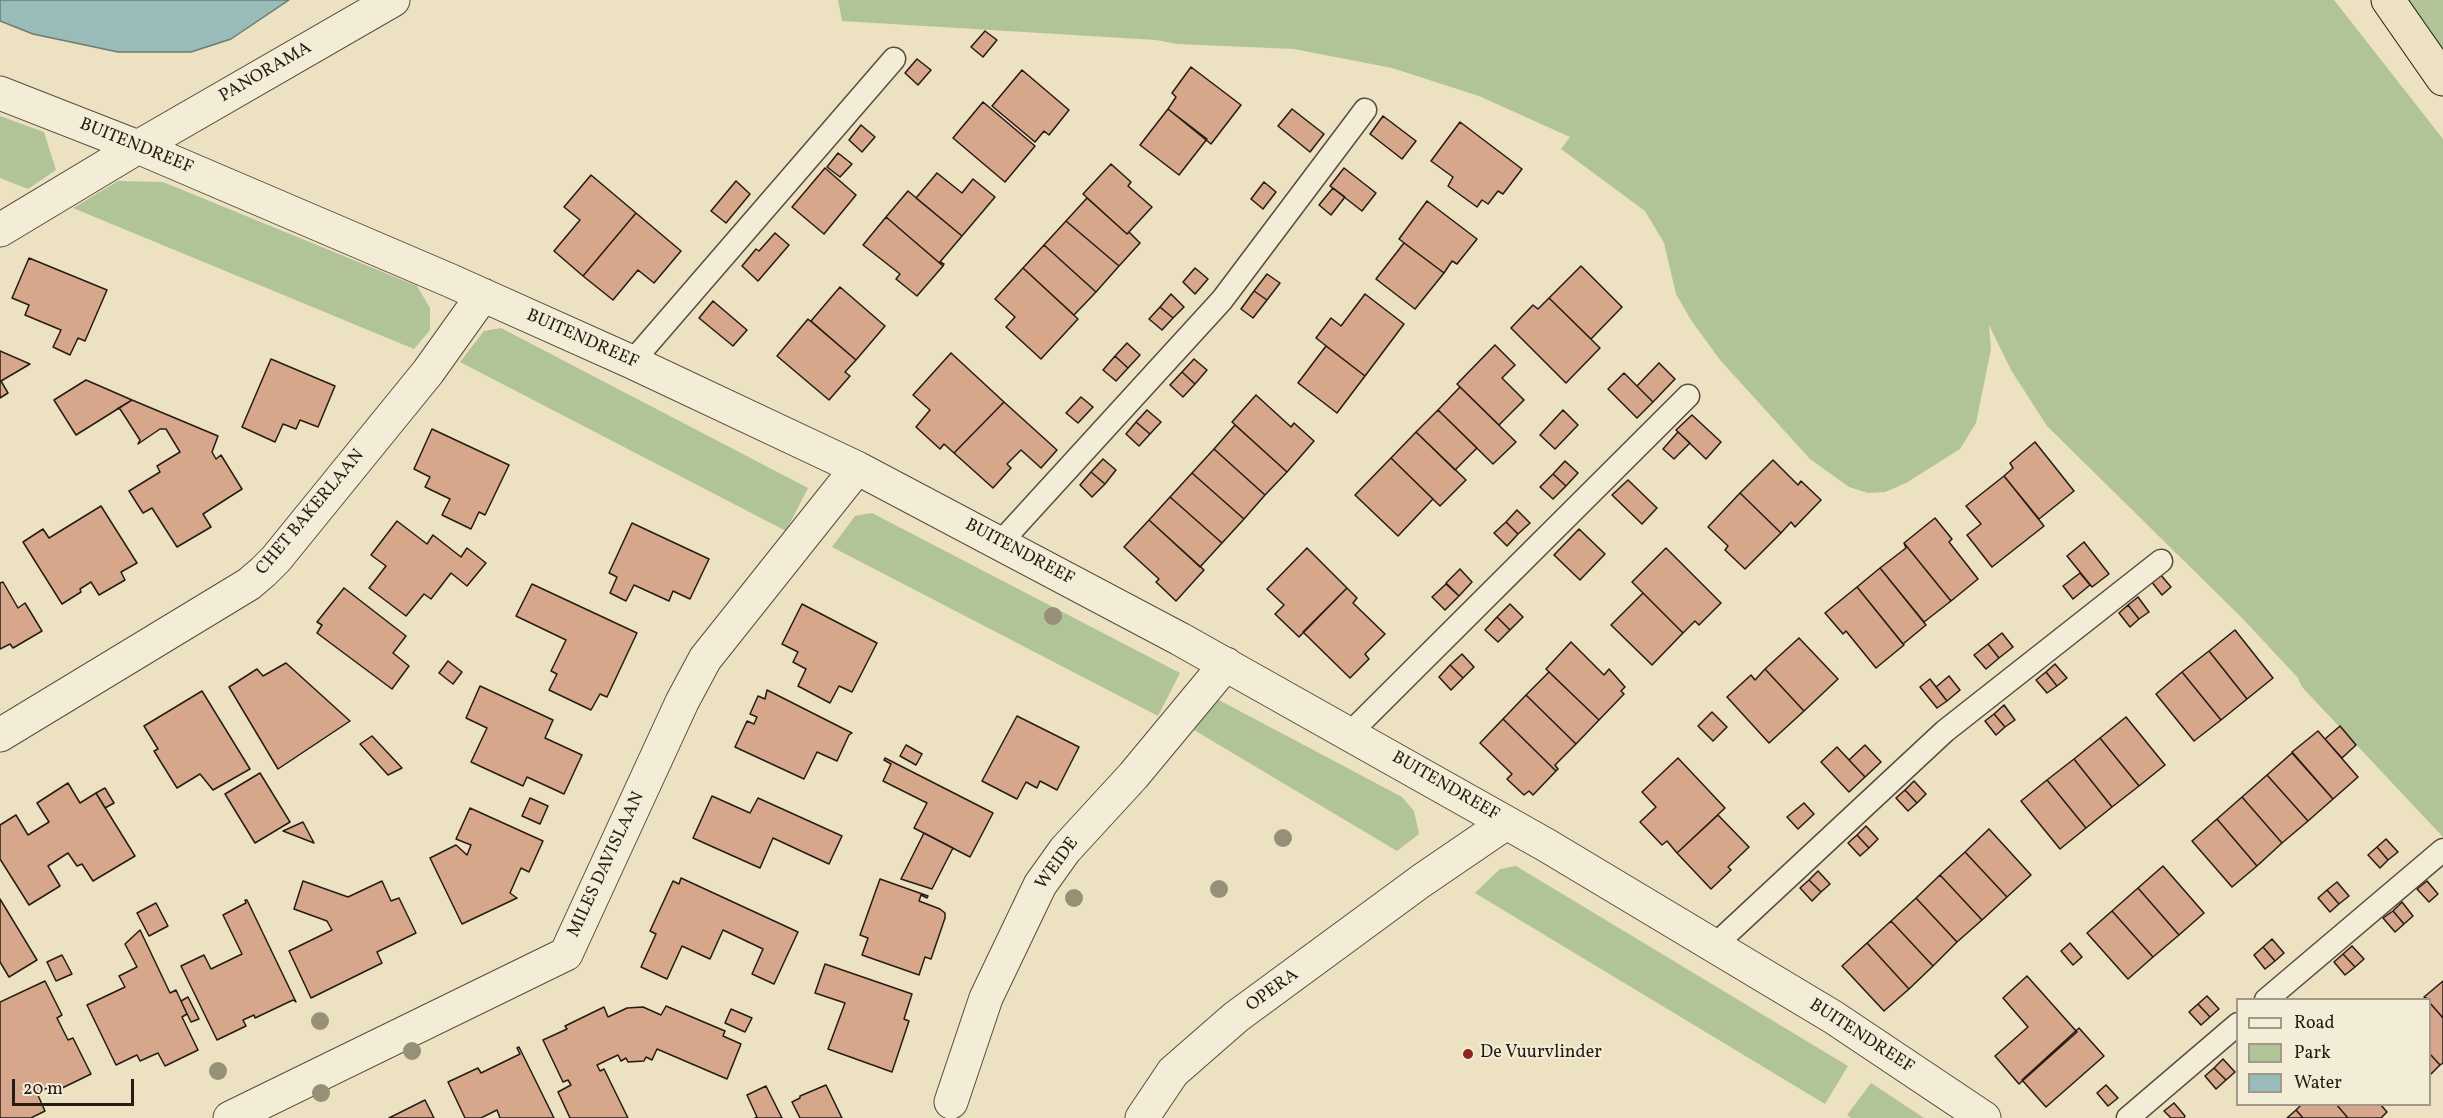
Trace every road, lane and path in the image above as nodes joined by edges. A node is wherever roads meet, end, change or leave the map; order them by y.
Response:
1 (393, 0) edge
2 (2388, 0) edge
3 (894, 59) dead end
4 (2443, 79) edge
5 (0, 93) edge
6 (1365, 110) dead end
7 (138, 147) junction
8 (0, 230) edge
9 (483, 295) junction
10 (632, 362) junction
11 (1688, 396) dead end
12 (857, 468) junction
13 (1000, 543) junction
14 (2161, 561) dead end
15 (1226, 664) junction
16 (1350, 733) junction
17 (0, 735) edge
18 (1506, 823) junction
19 (2443, 850) edge
20 (1715, 945) junction
21 (2267, 998) edge
22 (2236, 1026) edge
23 (951, 1102) dead end
24 (230, 1118) edge
25 (1142, 1118) edge
26 (1984, 1118) edge
27 (2128, 1118) edge

1 - 7 street, PANORAMA
2 - 4 highway
3 - 10 lane
5 - 7 street, BUITENDREEF
6 - 13 lane
7 - 8 street, PANORAMA
7 - 9 street, BUITENDREEF
9 - 10 street, BUITENDREEF
9 - 17 street, CHET BAKERLAAN
10 - 12 street, BUITENDREEF
11 - 16 lane
12 - 13 street, BUITENDREEF
12 - 24 street, MILES DAVISLAAN
13 - 15 street, BUITENDREEF
14 - 20 lane
15 - 16 street, BUITENDREEF
15 - 23 street, WEIDE
16 - 18 street, BUITENDREEF
18 - 20 street, BUITENDREEF
18 - 25 street, OPERA
19 - 21 lane
20 - 26 street, BUITENDREEF
22 - 27 lane

